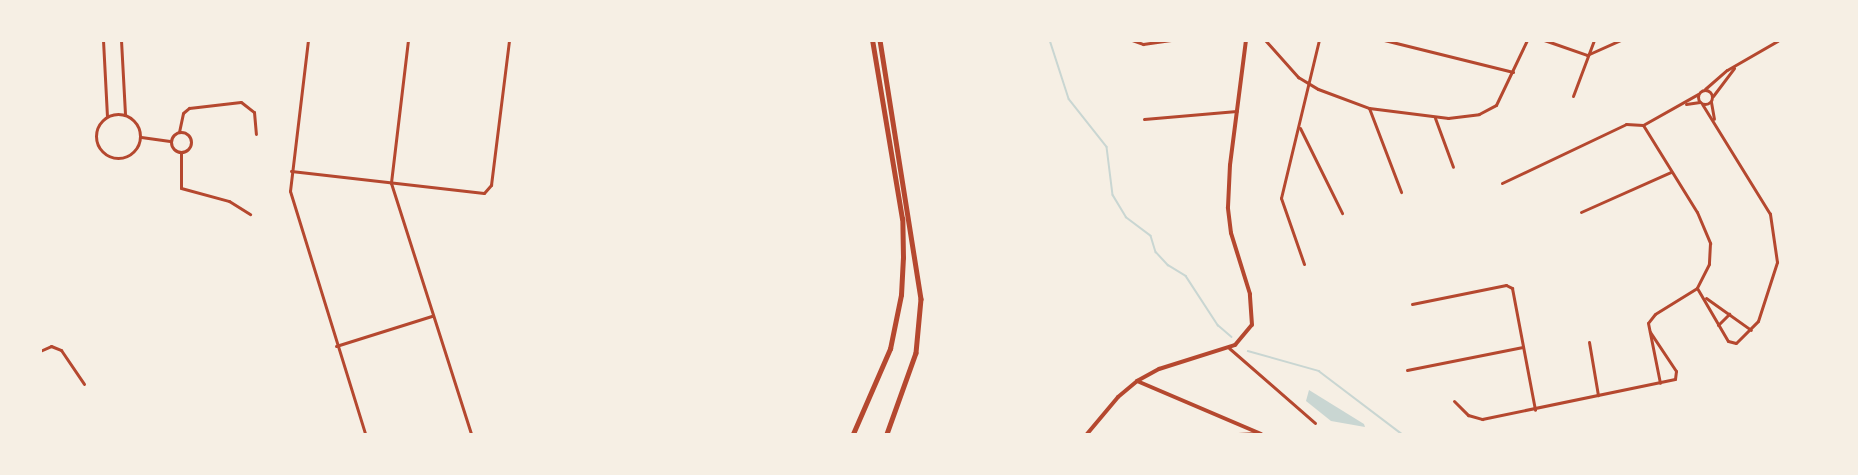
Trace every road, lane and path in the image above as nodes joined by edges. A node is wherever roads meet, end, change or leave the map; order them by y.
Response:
1 (103, 40) edge
2 (121, 40) edge
3 (308, 40) edge
4 (408, 40) edge
5 (509, 40) edge
6 (872, 40) edge
7 (880, 40) edge
8 (1132, 40) edge
9 (1173, 40) edge
10 (1246, 40) edge
11 (1265, 40) edge
12 (1319, 40) edge
13 (1384, 40) edge
14 (1527, 40) edge
15 (1544, 40) edge
16 (1594, 40) edge
17 (1622, 40) edge
18 (1779, 40) edge
19 (1587, 55) junction
20 (1735, 66) junction
21 (1513, 72) junction
22 (1308, 85) junction
23 (1705, 89) junction
24 (1698, 94) junction
25 (1573, 96) dead end
26 (1712, 99) junction
27 (1701, 103) junction
28 (1681, 105) junction
29 (1369, 108) junction
30 (1237, 111) junction
31 (125, 115) junction
32 (107, 117) junction
33 (1435, 118) junction
34 (1144, 119) dead end
35 (1714, 121) junction
36 (1643, 125) junction
37 (1299, 127) junction
38 (179, 132) junction
39 (256, 134) dead end
40 (141, 137) junction
41 (170, 141) junction
42 (181, 152) junction
43 (1453, 168) dead end
44 (291, 171) junction
45 (1671, 172) junction
46 (391, 183) junction
47 (1502, 183) dead end
48 (1401, 192) dead end
49 (1581, 212) dead end
50 (1342, 213) dead end
51 (250, 214) dead end
52 (1304, 264) dead end
53 (1697, 288) junction
54 (1704, 297) junction
55 (1412, 304) dead end
56 (1729, 314) junction
57 (432, 316) junction
58 (1718, 324) junction
59 (1751, 330) junction
60 (1649, 331) junction
61 (1588, 342) dead end
62 (336, 346) junction
63 (1524, 347) junction
64 (1229, 348) junction
65 (40, 351) edge
66 (1664, 351) junction
67 (1654, 355) junction
68 (1407, 370) dead end
69 (1137, 381) junction
70 (1660, 383) junction
71 (84, 384) dead end
72 (1598, 395) junction
73 (1454, 401) dead end
74 (1535, 410) junction
75 (1315, 423) dead end
76 (1259, 434) edge
77 (365, 435) edge
78 (471, 435) edge
79 (853, 435) edge
80 (887, 435) edge
81 (1087, 435) edge
82 (1238, 435) edge

1 - 32 street
2 - 31 street
3 - 44 street
4 - 46 street
5 - 46 street
6 - 79 main road
7 - 80 main road
8 - 9 street
10 - 30 main road
11 - 22 street
12 - 22 street
13 - 21 street
14 - 21 street
15 - 19 street
16 - 19 street
17 - 19 street
18 - 20 street
19 - 25 street
20 - 23 street
20 - 26 street
21 - 33 street
22 - 29 street
22 - 37 street
23 - 24 street
23 - 26 street
24 - 27 street
24 - 28 street
26 - 27 street
26 - 35 street
27 - 28 street
27 - 35 street
28 - 36 street
29 - 33 street
29 - 48 street
30 - 34 street
30 - 64 main road
31 - 32 street
31 - 40 street
32 - 40 street
33 - 43 street
35 - 59 street
36 - 45 street
36 - 47 street
37 - 50 street
37 - 52 street
38 - 39 street
38 - 41 street
38 - 42 street
40 - 41 street
41 - 42 street
42 - 51 street
44 - 46 street
44 - 62 street
45 - 49 street
45 - 53 street
46 - 57 street
53 - 54 street
53 - 60 street
54 - 56 street
54 - 58 street
55 - 63 street
56 - 58 street
56 - 59 street
57 - 62 street
57 - 78 street
58 - 59 street
60 - 66 street
60 - 67 street
61 - 72 street
62 - 77 street
63 - 68 street
63 - 74 street
64 - 69 main road
64 - 75 street
65 - 71 street
66 - 67 street
66 - 70 street
67 - 70 street
69 - 76 main road
69 - 81 main road
70 - 72 street
72 - 74 street
73 - 74 street
76 - 82 street

